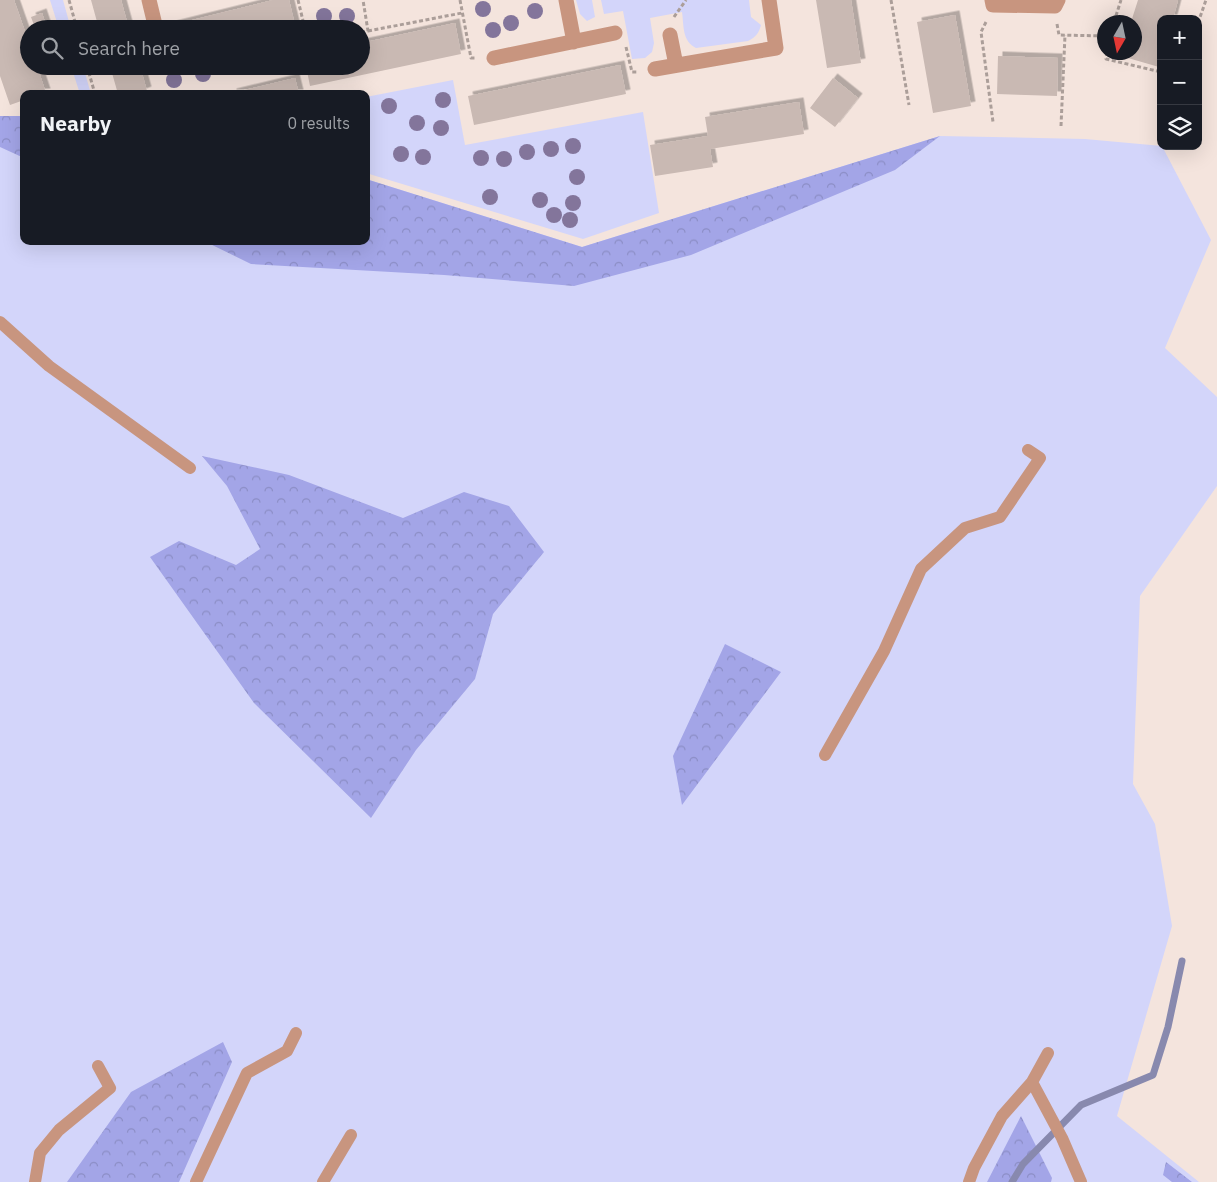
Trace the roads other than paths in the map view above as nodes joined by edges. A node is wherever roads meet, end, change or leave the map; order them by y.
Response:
1 (149, 0) edge
2 (566, 0) edge
3 (769, 0) edge
4 (992, 2) edge
5 (1056, 3) edge
6 (154, 20) edge
7 (615, 33) road end
8 (670, 35) dead end
9 (574, 42) junction
10 (494, 58) road end
11 (676, 65) junction
12 (655, 69) road end
13 (0, 322) edge
14 (1028, 450) dead end
15 (190, 468) dead end
16 (825, 755) dead end
17 (296, 1033) dead end
18 (1048, 1053) dead end
19 (98, 1066) dead end
20 (1032, 1082) junction
21 (351, 1135) dead end
22 (35, 1182) edge
23 (196, 1182) edge
24 (323, 1182) edge
25 (969, 1182) edge
26 (1081, 1182) edge

1 - 6 street
2 - 9 street
3 - 11 street
4 - 5 street
7 - 9 street
8 - 11 street
9 - 10 street
11 - 12 street
13 - 15 lane
14 - 16 lane
17 - 23 lane
18 - 20 lane
19 - 22 lane
20 - 25 lane
20 - 26 lane
21 - 24 lane

